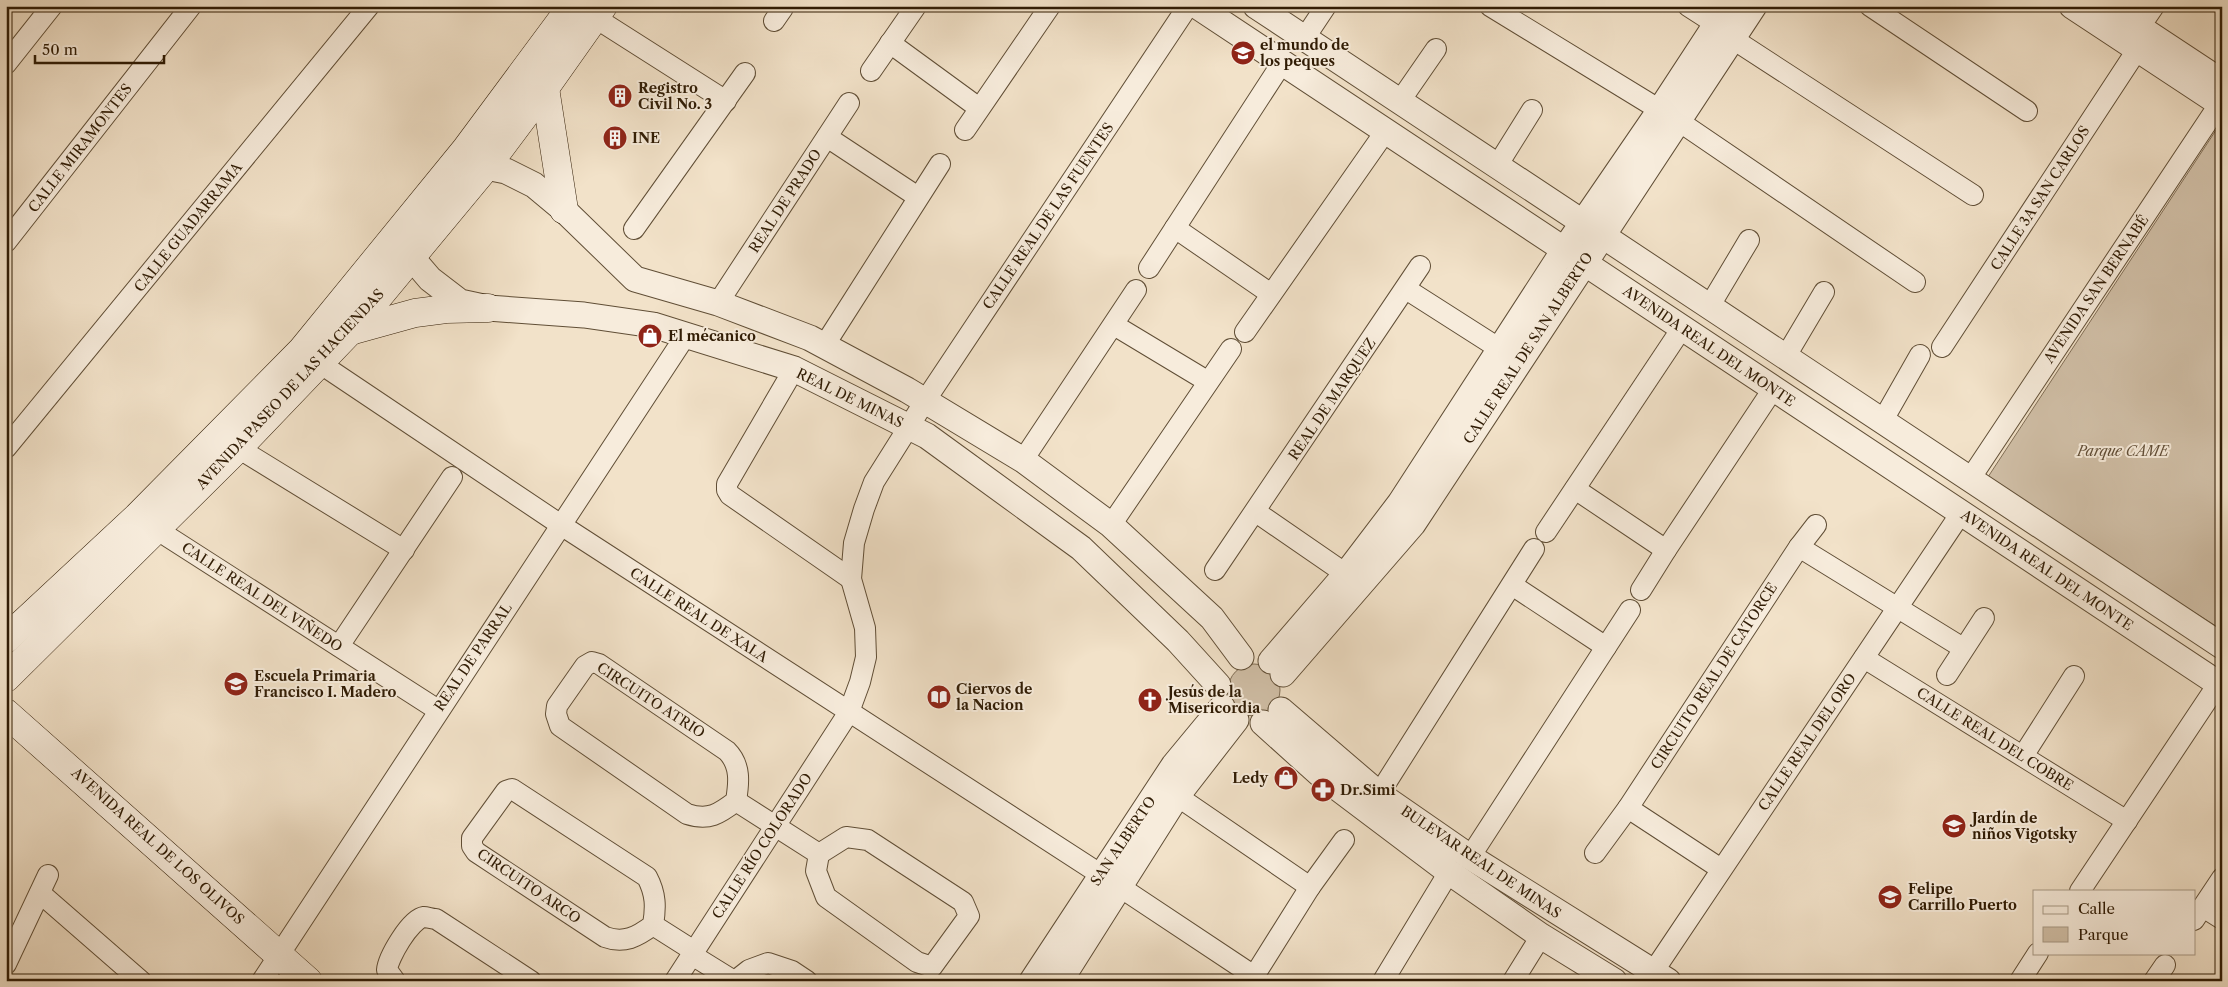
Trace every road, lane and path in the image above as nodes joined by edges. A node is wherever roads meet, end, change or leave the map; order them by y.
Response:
1 (52, 6) edge
2 (191, 6) edge
3 (369, 6) edge
4 (916, 6) edge
5 (1050, 6) edge
6 (1188, 6) edge
7 (1197, 6) edge
8 (1256, 6) edge
9 (1326, 6) edge
10 (1490, 6) edge
11 (1688, 6) edge
12 (1754, 6) edge
13 (1870, 6) edge
14 (2072, 6) edge
15 (2107, 6) edge
16 (2154, 6) edge
17 (590, 10) edge
18 (1726, 23) edge
19 (2138, 38) junction
20 (1304, 39) junction
21 (890, 44) junction
22 (1436, 49) dead end
23 (1282, 63) junction
24 (6, 64) edge
25 (872, 71) dead end
26 (744, 73) dead end
27 (545, 88) junction
28 (2221, 97) edge
29 (726, 101) junction
30 (1400, 101) junction
31 (850, 103) dead end
32 (979, 108) junction
33 (1532, 110) dead end
34 (2027, 111) dead end
35 (1669, 115) junction
36 (965, 130) dead end
37 (1386, 132) junction
38 (827, 137) junction
39 (466, 149) junction
40 (940, 164) dead end
41 (1497, 166) junction
42 (486, 167) junction
43 (1973, 195) dead end
44 (918, 197) junction
45 (564, 210) junction
46 (1175, 228) junction
47 (634, 229) dead end
48 (1592, 229) junction
49 (1749, 240) dead end
50 (6, 242) edge
51 (402, 249) junction
52 (1574, 256) junction
53 (1420, 266) dead end
54 (1149, 268) dead end
55 (1915, 282) dead end
56 (1406, 289) junction
57 (1136, 290) dead end
58 (1824, 292) dead end
59 (1271, 294) junction
60 (718, 303) junction
61 (1710, 307) junction
62 (488, 308) junction
63 (1114, 325) junction
64 (1682, 328) junction
65 (350, 331) junction
66 (1245, 332) dead end
67 (686, 335) junction
68 (824, 346) junction
69 (1942, 347) dead end
70 (1231, 349) dead end
71 (1500, 349) junction
72 (1920, 355) dead end
73 (310, 356) junction
74 (1786, 356) junction
75 (794, 370) junction
76 (1207, 381) junction
77 (1773, 389) junction
78 (925, 401) junction
79 (1883, 420) junction
80 (910, 427) junction
81 (6, 448) edge
82 (238, 448) junction
83 (1023, 460) junction
84 (452, 477) dead end
85 (1970, 479) junction
86 (1575, 489) junction
87 (1256, 512) junction
88 (1961, 513) junction
89 (147, 523) junction
90 (562, 525) junction
91 (1111, 525) junction
92 (1816, 525) dead end
93 (1546, 532) dead end
94 (1799, 547) junction
95 (1534, 549) dead end
96 (404, 550) junction
97 (1666, 550) junction
98 (1215, 570) dead end
99 (1346, 574) junction
100 (851, 579) junction
101 (1512, 585) junction
102 (1641, 590) dead end
103 (1897, 608) junction
104 (1630, 610) dead end
105 (1984, 618) dead end
106 (6, 639) edge
107 (339, 646) junction
108 (1606, 646) junction
109 (2222, 646) edge
110 (1964, 648) junction
111 (1241, 657) junction
112 (1864, 658) junction
113 (1277, 667) junction
114 (1948, 675) dead end
115 (2074, 676) dead end
116 (6, 678) edge
117 (2220, 685) edge
118 (1225, 704) junction
119 (438, 710) junction
120 (848, 712) junction
121 (6, 713) edge
122 (1272, 717) junction
123 (2023, 756) junction
124 (1379, 794) junction
125 (1177, 796) junction
126 (736, 801) junction
127 (1628, 808) junction
128 (2127, 821) junction
129 (775, 826) junction
130 (1344, 840) dead end
131 (1595, 853) dead end
132 (819, 854) junction
133 (1470, 857) junction
134 (1721, 869) junction
135 (1448, 872) junction
136 (48, 875) dead end
137 (2222, 878) edge
138 (1110, 880) junction
139 (1310, 887) junction
140 (2081, 890) edge
141 (40, 894) junction
142 (2199, 914) edge
143 (2222, 919) edge
144 (653, 925) junction
145 (1541, 936) junction
146 (693, 953) junction
147 (278, 954) junction
148 (2037, 954) edge
149 (6, 964) edge
150 (1061, 974) edge
151 (1253, 978) edge
152 (1656, 978) edge
153 (141, 981) edge
154 (262, 981) edge
155 (308, 981) edge
156 (395, 981) edge
157 (531, 981) edge
158 (675, 981) edge
159 (735, 981) edge
160 (807, 981) edge
161 (1032, 981) edge
162 (1383, 981) edge
163 (1513, 981) edge
164 (1614, 981) edge
165 (2020, 981) edge

1 - 24 street
2 - 50 street, CALLE MIRAMONTES
3 - 81 street, CALLE GUADARRAMA
4 - 21 street
5 - 32 street
6 - 78 street, CALLE REAL DE LAS FUENTES
7 - 23 street, AVENIDA REAL DEL MONTE
8 - 20 street
9 - 20 street
10 - 35 street
11 - 18 street
12 - 18 street, CALLE REAL DE SAN ALBERTO
13 - 34 street
14 - 19 street
15 - 19 street
16 - 19 street, CALLE 3A SAN CARLOS
17 - 27 main road, AVENIDA PASEO DE LAS HACIENDAS
17 - 29 street
17 - 39 main road, AVENIDA PASEO DE LAS HACIENDAS
18 - 35 street, CALLE REAL DE SAN ALBERTO
18 - 43 street
19 - 28 street
19 - 69 street, CALLE 3A SAN CARLOS
20 - 30 street
21 - 25 street
21 - 32 street
22 - 30 street
23 - 37 street, AVENIDA REAL DEL MONTE
23 - 46 street
26 - 29 street
27 - 42 main road, AVENIDA PASEO DE LAS HACIENDAS
27 - 45 main road
28 - 85 street, AVENIDA SAN BERNABÉ
29 - 47 street
30 - 41 street
31 - 38 street
32 - 36 street
33 - 41 street
35 - 48 street, CALLE REAL DE SAN ALBERTO
35 - 55 street
37 - 52 street, AVENIDA REAL DEL MONTE
37 - 59 street
38 - 44 street, REAL DE PRADO
38 - 60 street, REAL DE PRADO
39 - 42 street
39 - 51 main road, AVENIDA PASEO DE LAS HACIENDAS
40 - 44 street
41 - 48 street
42 - 45 street
42 - 51 main road, AVENIDA PASEO DE LAS HACIENDAS
44 - 68 street
45 - 60 street
46 - 54 street
46 - 59 street
48 - 52 street, CALLE REAL DE SAN ALBERTO
48 - 61 street
49 - 61 street
51 - 62 street, REAL DE MINAS
51 - 65 main road, AVENIDA PASEO DE LAS HACIENDAS
51 - 73 main road, AVENIDA PASEO DE LAS HACIENDAS
52 - 64 street, AVENIDA REAL DEL MONTE
52 - 71 street, CALLE REAL DE SAN ALBERTO
52 - 113 street, CALLE REAL DE SAN ALBERTO
53 - 56 street, REAL DE MARQUEZ
56 - 71 street
56 - 87 street, REAL DE MARQUEZ
57 - 63 street
58 - 74 street
59 - 66 street
60 - 68 street
61 - 74 street
62 - 65 main road
62 - 67 street, REAL DE MINAS
63 - 76 street
63 - 83 street
64 - 77 street, AVENIDA REAL DEL MONTE
64 - 86 street
65 - 73 main road, AVENIDA PASEO DE LAS HACIENDAS
67 - 75 street, REAL DE MINAS
67 - 90 street, REAL DE PARRAL
68 - 78 street
70 - 76 street
71 - 99 street, CALLE REAL DE SAN ALBERTO
72 - 79 street
73 - 82 main road, AVENIDA PASEO DE LAS HACIENDAS
73 - 89 main road, AVENIDA PASEO DE LAS HACIENDAS
73 - 90 street, CALLE REAL DE XALA
74 - 79 street
75 - 80 street, REAL DE MINAS
75 - 100 street
76 - 91 street
77 - 88 street, AVENIDA REAL DEL MONTE
77 - 97 street
78 - 80 street, CALLE REAL DE LAS FUENTES
78 - 83 street
79 - 85 street
80 - 100 street, CALLE REAL DE LAS FUENTES
80 - 118 street, REAL DE MINAS
82 - 89 main road, AVENIDA PASEO DE LAS HACIENDAS
82 - 96 street
83 - 91 street
84 - 96 street
85 - 109 street
86 - 93 street
86 - 97 street
87 - 98 street, REAL DE MARQUEZ
87 - 99 street
88 - 103 street, CALLE REAL DEL ORO
88 - 117 street, AVENIDA REAL DEL MONTE
89 - 106 main road, AVENIDA PASEO DE LAS HACIENDAS
89 - 107 street, CALLE REAL DEL VIÑEDO
89 - 116 main road, AVENIDA PASEO DE LAS HACIENDAS
90 - 119 street, REAL DE PARRAL
90 - 120 street, CALLE REAL DE XALA
91 - 111 street
92 - 94 street, CIRCUITO REAL DE CATORCE
94 - 103 street
94 - 127 street, CIRCUITO REAL DE CATORCE
95 - 101 street
96 - 107 street
97 - 102 street
99 - 113 street, CALLE REAL DE SAN ALBERTO
100 - 120 street, CALLE RÍO COLORADO
101 - 108 street
101 - 124 street
103 - 110 street
103 - 112 street, CALLE REAL DEL ORO
104 - 108 street
105 - 110 street
107 - 119 street, CALLE REAL DEL VIÑEDO
108 - 133 street
110 - 114 street
111 - 113 street
111 - 118 street
112 - 123 street, CALLE REAL DEL COBRE
112 - 134 street, CALLE REAL DEL ORO
113 - 122 street
115 - 123 street
117 - 128 street
118 - 122 street
118 - 125 street, SAN ALBERTO
118 - 138 street, SAN ALBERTO
119 - 147 street, REAL DE PARRAL
120 - 129 street, CALLE RÍO COLORADO
120 - 138 street, CALLE REAL DE XALA
121 - 147 main road, AVENIDA REAL DE LOS OLIVOS
122 - 124 street, BULEVAR REAL DE MINAS
122 - 135 street, BULEVAR REAL DE MINAS
123 - 128 street, CALLE REAL DEL COBRE
124 - 133 street, BULEVAR REAL DE MINAS
125 - 138 street, SAN ALBERTO
125 - 139 street
126 - 126 street, CIRCUITO ATRIO
126 - 129 street
127 - 131 street, CIRCUITO REAL DE CATORCE
127 - 134 street
128 - 140 street
129 - 132 street
129 - 146 street, CALLE RÍO COLORADO
130 - 139 street
132 - 132 street
133 - 152 street, BULEVAR REAL DE MINAS
134 - 152 street, CALLE REAL DEL ORO
135 - 145 street, BULEVAR REAL DE MINAS
135 - 162 street
136 - 141 street
137 - 142 street
138 - 150 street, SAN ALBERTO
138 - 151 street, CALLE REAL DE XALA
139 - 151 street
141 - 149 street
141 - 153 street
142 - 143 street
144 - 144 street, CIRCUITO ARCO
144 - 146 street
145 - 163 street
145 - 164 street, BULEVAR REAL DE MINAS
146 - 158 street, CALLE RÍO COLORADO
146 - 159 street
147 - 154 street, REAL DE PARRAL
147 - 155 main road, AVENIDA REAL DE LOS OLIVOS
148 - 165 street
150 - 161 street, SAN ALBERTO
156 - 157 street
159 - 160 street

